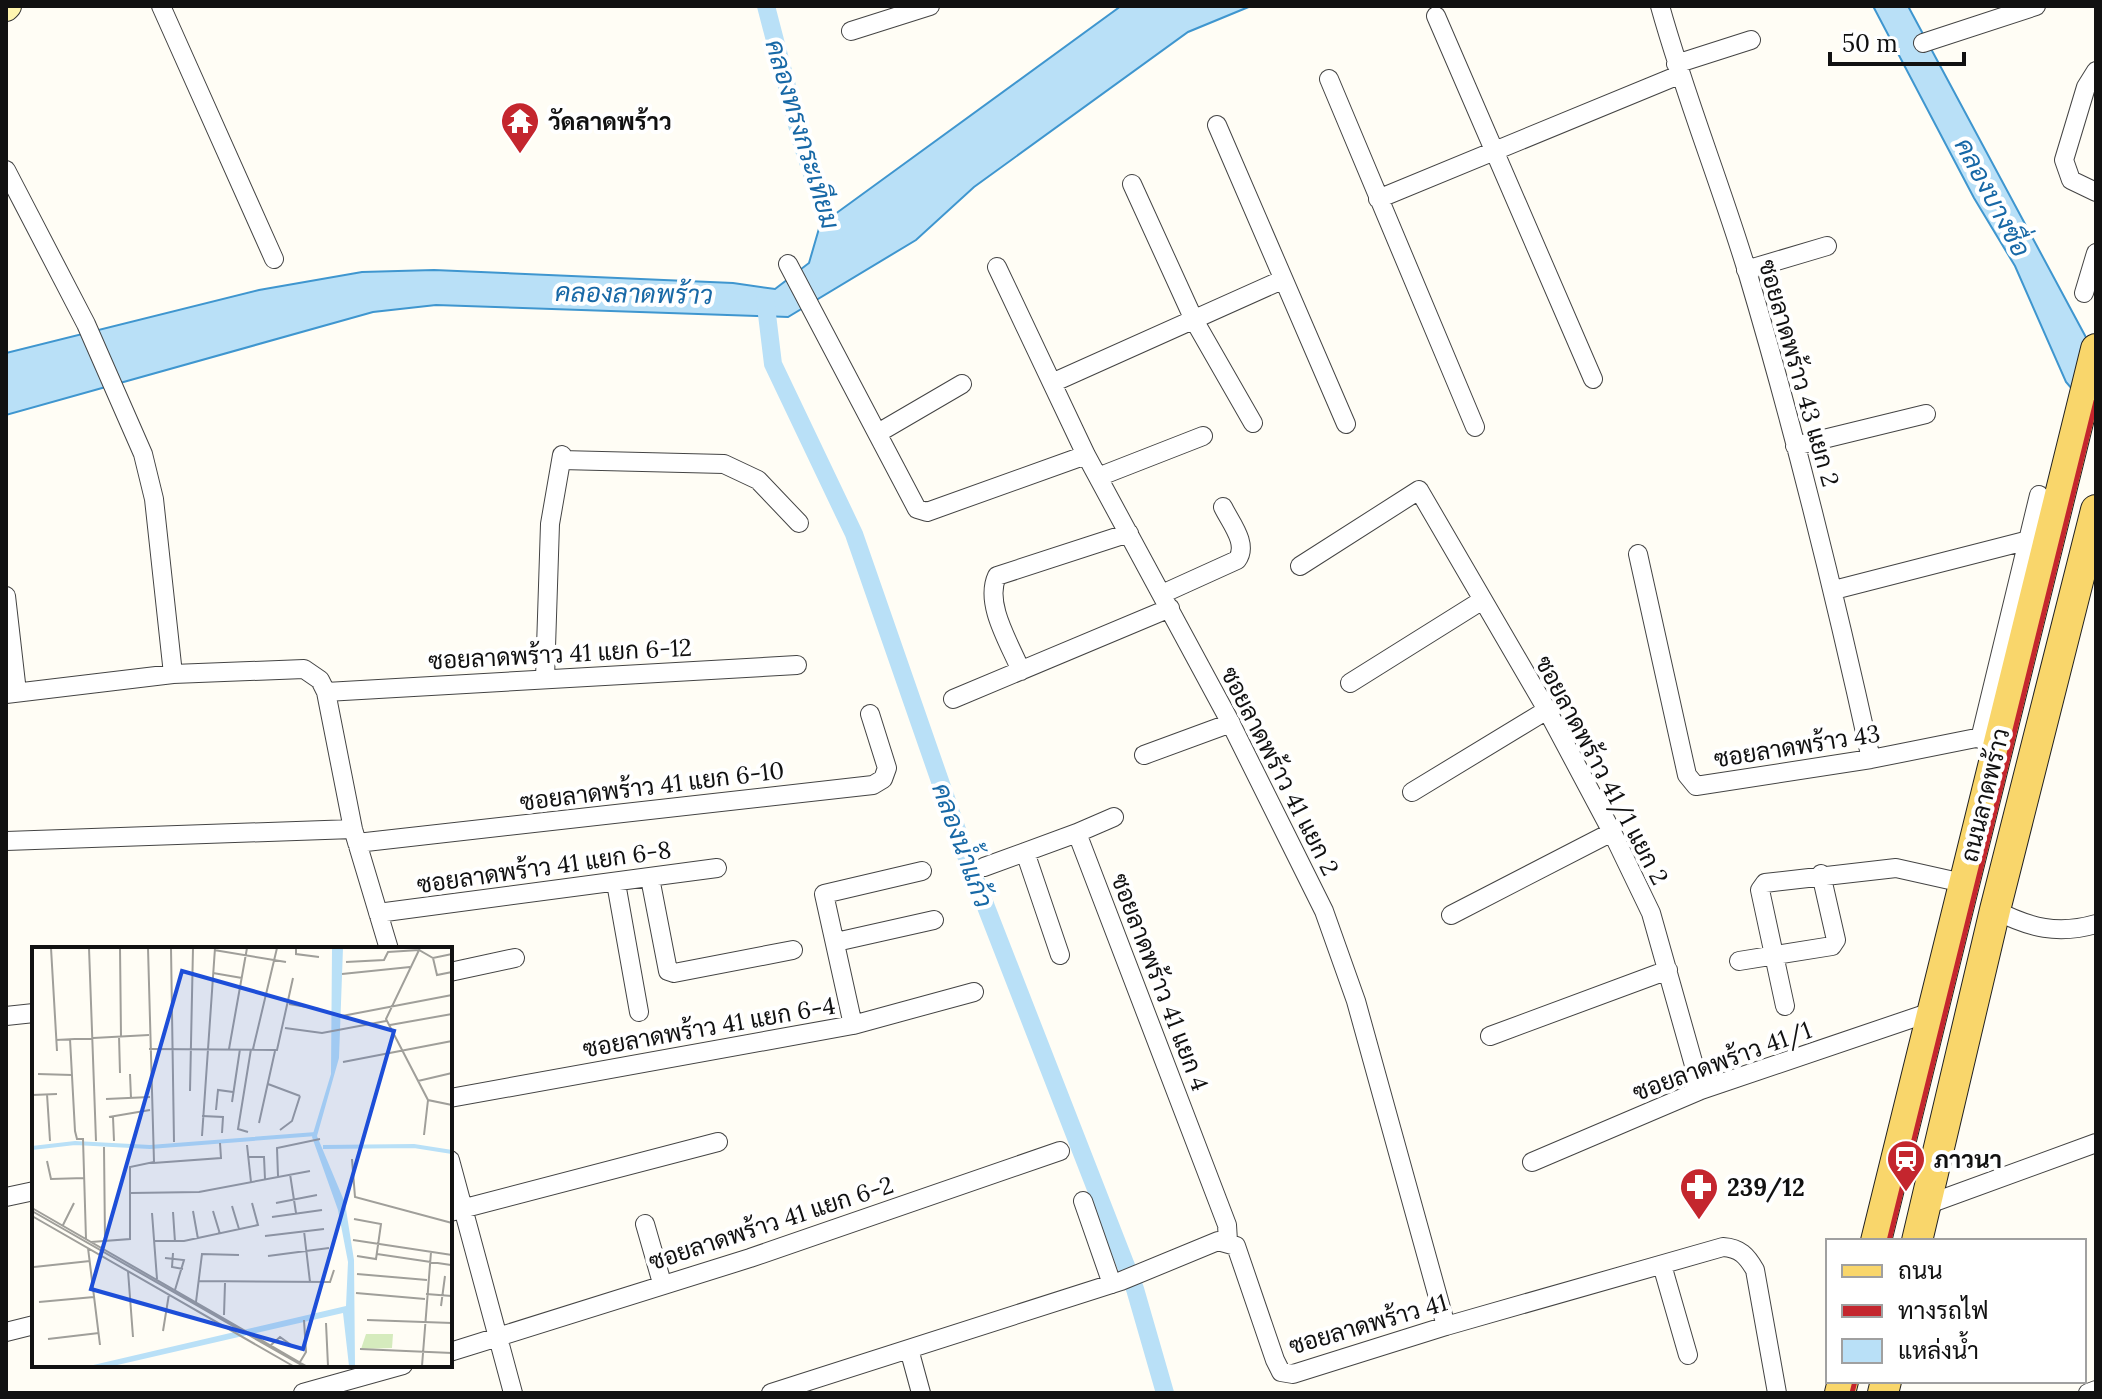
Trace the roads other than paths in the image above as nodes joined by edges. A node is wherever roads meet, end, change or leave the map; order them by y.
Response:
1 (161, 6) edge
2 (930, 6) edge
3 (1660, 6) edge
4 (2036, 6) edge
5 (1436, 16) dead end
6 (851, 31) dead end
7 (1751, 40) dead end
8 (1923, 43) dead end
9 (1678, 70) junction
10 (2096, 71) edge
11 (1329, 79) dead end
12 (1217, 125) dead end
13 (1497, 151) junction
14 (6, 170) edge
15 (1132, 184) dead end
16 (2096, 192) edge
17 (1378, 199) junction
18 (1827, 246) dead end
19 (2096, 253) edge
20 (274, 259) dead end
21 (788, 264) dead end
22 (997, 267) dead end
23 (1746, 270) junction
24 (1282, 280) junction
25 (2084, 293) dead end
26 (1194, 320) junction
27 (2096, 349) edge
28 (1593, 379) dead end
29 (1052, 383) junction
30 (962, 384) dead end
31 (1926, 414) dead end
32 (1253, 423) dead end
33 (1346, 424) dead end
34 (1475, 427) dead end
35 (878, 433) junction
36 (1203, 436) dead end
37 (1795, 446) junction
38 (1086, 455) junction
39 (1098, 477) junction
40 (2039, 495) dead end
41 (1223, 507) dead end
42 (2096, 510) edge
43 (799, 523) dead end
44 (1129, 533) junction
45 (2029, 540) junction
46 (1638, 554) dead end
47 (1300, 566) dead end
48 (1834, 590) junction
49 (6, 596) edge
50 (1166, 601) junction
51 (1481, 601) junction
52 (797, 665) dead end
53 (1021, 671) junction
54 (173, 674) junction
55 (545, 678) junction
56 (1350, 683) dead end
57 (326, 692) junction
58 (12, 693) edge
59 (953, 699) dead end
60 (1547, 710) junction
61 (870, 714) dead end
62 (1231, 723) junction
63 (1990, 736) junction
64 (1144, 755) dead end
65 (1871, 759) junction
66 (1412, 792) dead end
67 (1114, 817) dead end
68 (1612, 832) junction
69 (1077, 833) junction
70 (355, 836) junction
71 (6, 841) edge
72 (1025, 852) junction
73 (984, 867) dead end
74 (717, 868) dead end
75 (922, 871) dead end
76 (1821, 874) junction
77 (650, 878) junction
78 (616, 883) junction
79 (1963, 883) junction
80 (1995, 910) junction
81 (378, 913) junction
82 (1451, 915) dead end
83 (934, 920) dead end
84 (2096, 924) edge
85 (836, 942) junction
86 (388, 947) edge
87 (793, 950) dead end
88 (1774, 954) junction
89 (1060, 955) dead end
90 (515, 958) dead end
91 (1739, 961) dead end
92 (1668, 970) junction
93 (452, 972) edge
94 (974, 992) dead end
95 (1785, 1006) dead end
96 (639, 1012) dead end
97 (1931, 1012) junction
98 (32, 1013) edge
99 (6, 1016) edge
100 (853, 1025) junction
101 (1490, 1036) dead end
102 (1701, 1090) junction
103 (452, 1098) edge
104 (718, 1142) dead end
105 (2096, 1143) edge
106 (1060, 1151) dead end
107 (1532, 1162) dead end
108 (452, 1177) edge
109 (32, 1191) edge
110 (6, 1197) edge
111 (1083, 1201) dead end
112 (1926, 1205) junction
113 (456, 1210) edge
114 (645, 1224) dead end
115 (1876, 1239) edge
116 (1918, 1239) edge
117 (1228, 1241) junction
118 (1662, 1265) junction
119 (1116, 1282) junction
120 (662, 1283) junction
121 (32, 1326) edge
122 (1446, 1326) junction
123 (6, 1332) edge
124 (496, 1339) junction
125 (909, 1349) junction
126 (452, 1351) edge
127 (1688, 1355) dead end
128 (396, 1367) edge
129 (829, 1385) edge
130 (2096, 1390) edge
131 (303, 1393) edge
132 (513, 1393) edge
133 (771, 1393) edge
134 (921, 1393) edge
135 (1777, 1393) edge
136 (2088, 1393) edge

1 - 20 street
2 - 6 street
3 - 9 street, ซอยลาดพร้าว 43 แยก 2
4 - 8 street
5 - 13 street
7 - 9 street
9 - 13 street
9 - 23 street, ซอยลาดพร้าว 43 แยก 2
10 - 16 street
11 - 17 street
12 - 24 street
13 - 17 street
13 - 28 street
14 - 54 street
15 - 26 street
17 - 34 street
18 - 23 street
19 - 25 street
21 - 35 street
22 - 29 street, ซอยลาดพร้าว 41 แยก 2
23 - 37 street, ซอยลาดพร้าว 43 แยก 2
24 - 26 street
24 - 33 street
26 - 29 street
26 - 32 street
27 - 63 main road, ถนนลาดพร้าว
29 - 38 street, ซอยลาดพร้าว 41 แยก 2
30 - 35 street
31 - 37 street
35 - 38 street
36 - 39 street
37 - 48 street, ซอยลาดพร้าว 43 แยก 2
38 - 39 street, ซอยลาดพร้าว 41 แยก 2
39 - 44 street, ซอยลาดพร้าว 41 แยก 2
40 - 45 street
41 - 50 street
42 - 80 main road, ถนนลาดพร้าว
43 - 55 street
44 - 50 street, ซอยลาดพร้าว 41 แยก 2
44 - 53 street
45 - 48 street
45 - 63 street
46 - 65 street, ซอยลาดพร้าว 43
47 - 51 street, ซอยลาดพร้าว 41/1 แยก 2
48 - 65 street, ซอยลาดพร้าว 43 แยก 2
49 - 58 street
50 - 53 street
50 - 62 street, ซอยลาดพร้าว 41 แยก 2
51 - 56 street
51 - 60 street, ซอยลาดพร้าว 41/1 แยก 2
52 - 55 street, ซอยลาดพร้าว 41 แยก 6-12
53 - 59 street
54 - 57 street
54 - 58 street
55 - 57 street, ซอยลาดพร้าว 41 แยก 6-12
57 - 70 street
60 - 66 street
60 - 68 street, ซอยลาดพร้าว 41/1 แยก 2
61 - 70 street, ซอยลาดพร้าว 41 แยก 6-10
62 - 64 street
62 - 122 street, ซอยลาดพร้าว 41 แยก 2
63 - 65 street, ซอยลาดพร้าว 43
63 - 79 main road, ถนนลาดพร้าว
67 - 69 street
68 - 82 street
68 - 92 street, ซอยลาดพร้าว 41/1 แยก 2
69 - 72 street
69 - 117 street, ซอยลาดพร้าว 41 แยก 4
70 - 71 street
70 - 81 street
72 - 73 street
72 - 89 street
74 - 77 street, ซอยลาดพร้าว 41 แยก 6-8
75 - 85 street
76 - 79 street
76 - 88 street
76 - 88 street
77 - 78 street, ซอยลาดพร้าว 41 แยก 6-8
77 - 87 street
78 - 81 street, ซอยลาดพร้าว 41 แยก 6-8
78 - 96 street
79 - 97 main road, ถนนลาดพร้าว
80 - 84 street
80 - 112 main road, ถนนลาดพร้าว
81 - 86 street
83 - 85 street
85 - 100 street
88 - 91 street
88 - 95 street
90 - 93 street
92 - 101 street
92 - 102 street, ซอยลาดพร้าว 41/1 แยก 2
94 - 100 street, ซอยลาดพร้าว 41 แยก 6-4
97 - 102 street, ซอยลาดพร้าว 41/1
97 - 115 main road, ถนนลาดพร้าว
98 - 99 street
100 - 103 street, ซอยลาดพร้าว 41 แยก 6-4
102 - 107 street, ซอยลาดพร้าว 41/1
104 - 113 street
105 - 112 street
106 - 120 street, ซอยลาดพร้าว 41 แยก 6-2
108 - 113 street
109 - 110 street
111 - 119 street
112 - 116 main road, ถนนลาดพร้าว
113 - 124 street
114 - 120 street
117 - 119 street
117 - 122 street, ซอยลาดพร้าว 41
118 - 122 street, ซอยลาดพร้าว 41
118 - 127 street
118 - 135 street, ซอยลาดพร้าว 41
119 - 125 street
120 - 124 street, ซอยลาดพร้าว 41 แยก 6-2
121 - 123 street
124 - 126 street, ซอยลาดพร้าว 41 แยก 6-2
124 - 132 street
125 - 129 street
125 - 134 street
128 - 131 street
129 - 133 street
130 - 136 street

